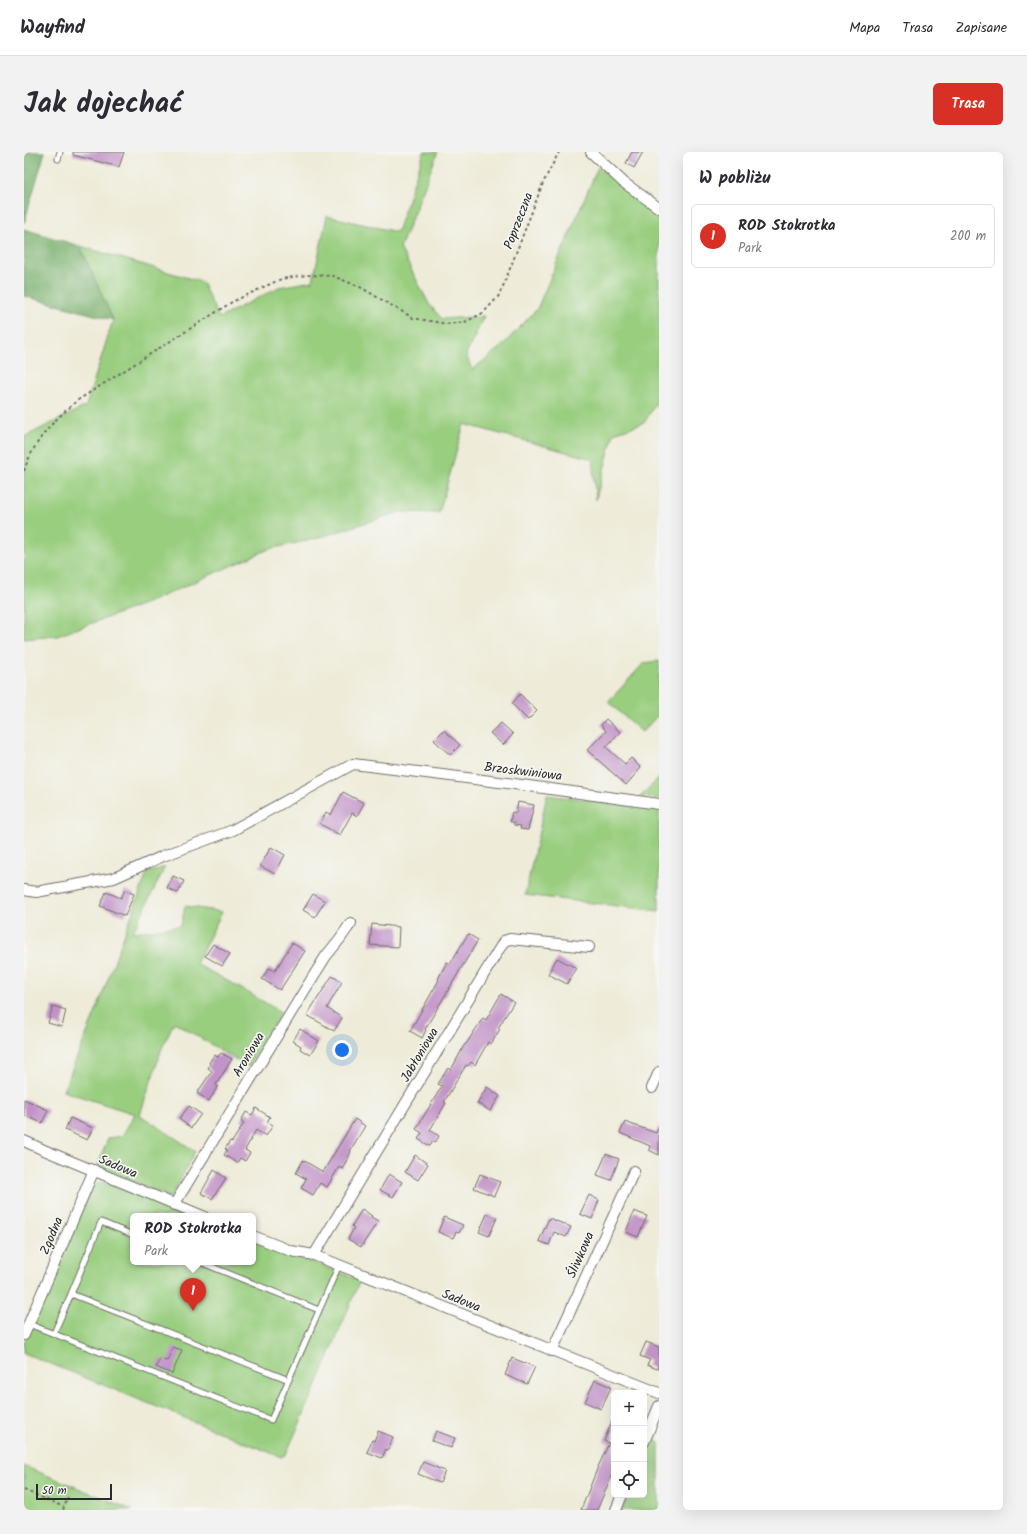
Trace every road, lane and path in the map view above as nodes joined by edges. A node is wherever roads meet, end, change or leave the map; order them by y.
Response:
1 (60, 152) edge
2 (559, 152) edge
3 (591, 152) edge
4 (58, 159) dead end
5 (659, 208) edge
6 (24, 471) edge
7 (659, 804) edge
8 (24, 890) edge
9 (351, 922) dead end
10 (589, 948) dead end
11 (659, 1072) edge
12 (652, 1088) dead end
13 (24, 1141) edge
14 (94, 1170) junction
15 (634, 1171) dead end
16 (174, 1205) junction
17 (195, 1213) edge
18 (130, 1234) edge
19 (256, 1237) edge
20 (314, 1255) junction
21 (207, 1265) edge
22 (339, 1265) junction
23 (71, 1294) junction
24 (319, 1310) junction
25 (29, 1324) junction
26 (24, 1334) edge
27 (54, 1334) junction
28 (552, 1351) junction
29 (289, 1380) junction
30 (659, 1393) edge
31 (659, 1406) edge
32 (647, 1435) edge
33 (24, 1490) edge
34 (68, 1497) dead end
35 (621, 1498) edge
36 (63, 1509) edge
37 (616, 1510) edge

1 - 4 lane
2 - 6 path, Poprzeczna
3 - 5 street
7 - 8 street, Brzoskwiniowa
9 - 16 street, Aroniowa
10 - 20 street, Jabłoniowa
11 - 12 street
13 - 14 street, Sadowa
14 - 16 street, Sadowa
14 - 25 street, Zgodna
15 - 28 street, Śliwkowa
16 - 17 street, Sadowa
18 - 23 lane
19 - 20 street, Sadowa
20 - 22 street, Sadowa
21 - 24 lane
22 - 24 lane
22 - 28 street, Sadowa
23 - 27 lane
23 - 29 lane
24 - 29 lane
25 - 26 street, Zgodna
25 - 27 lane
27 - 29 lane
28 - 30 street, Sadowa
31 - 32 street
33 - 36 path
34 - 36 path
35 - 37 street

